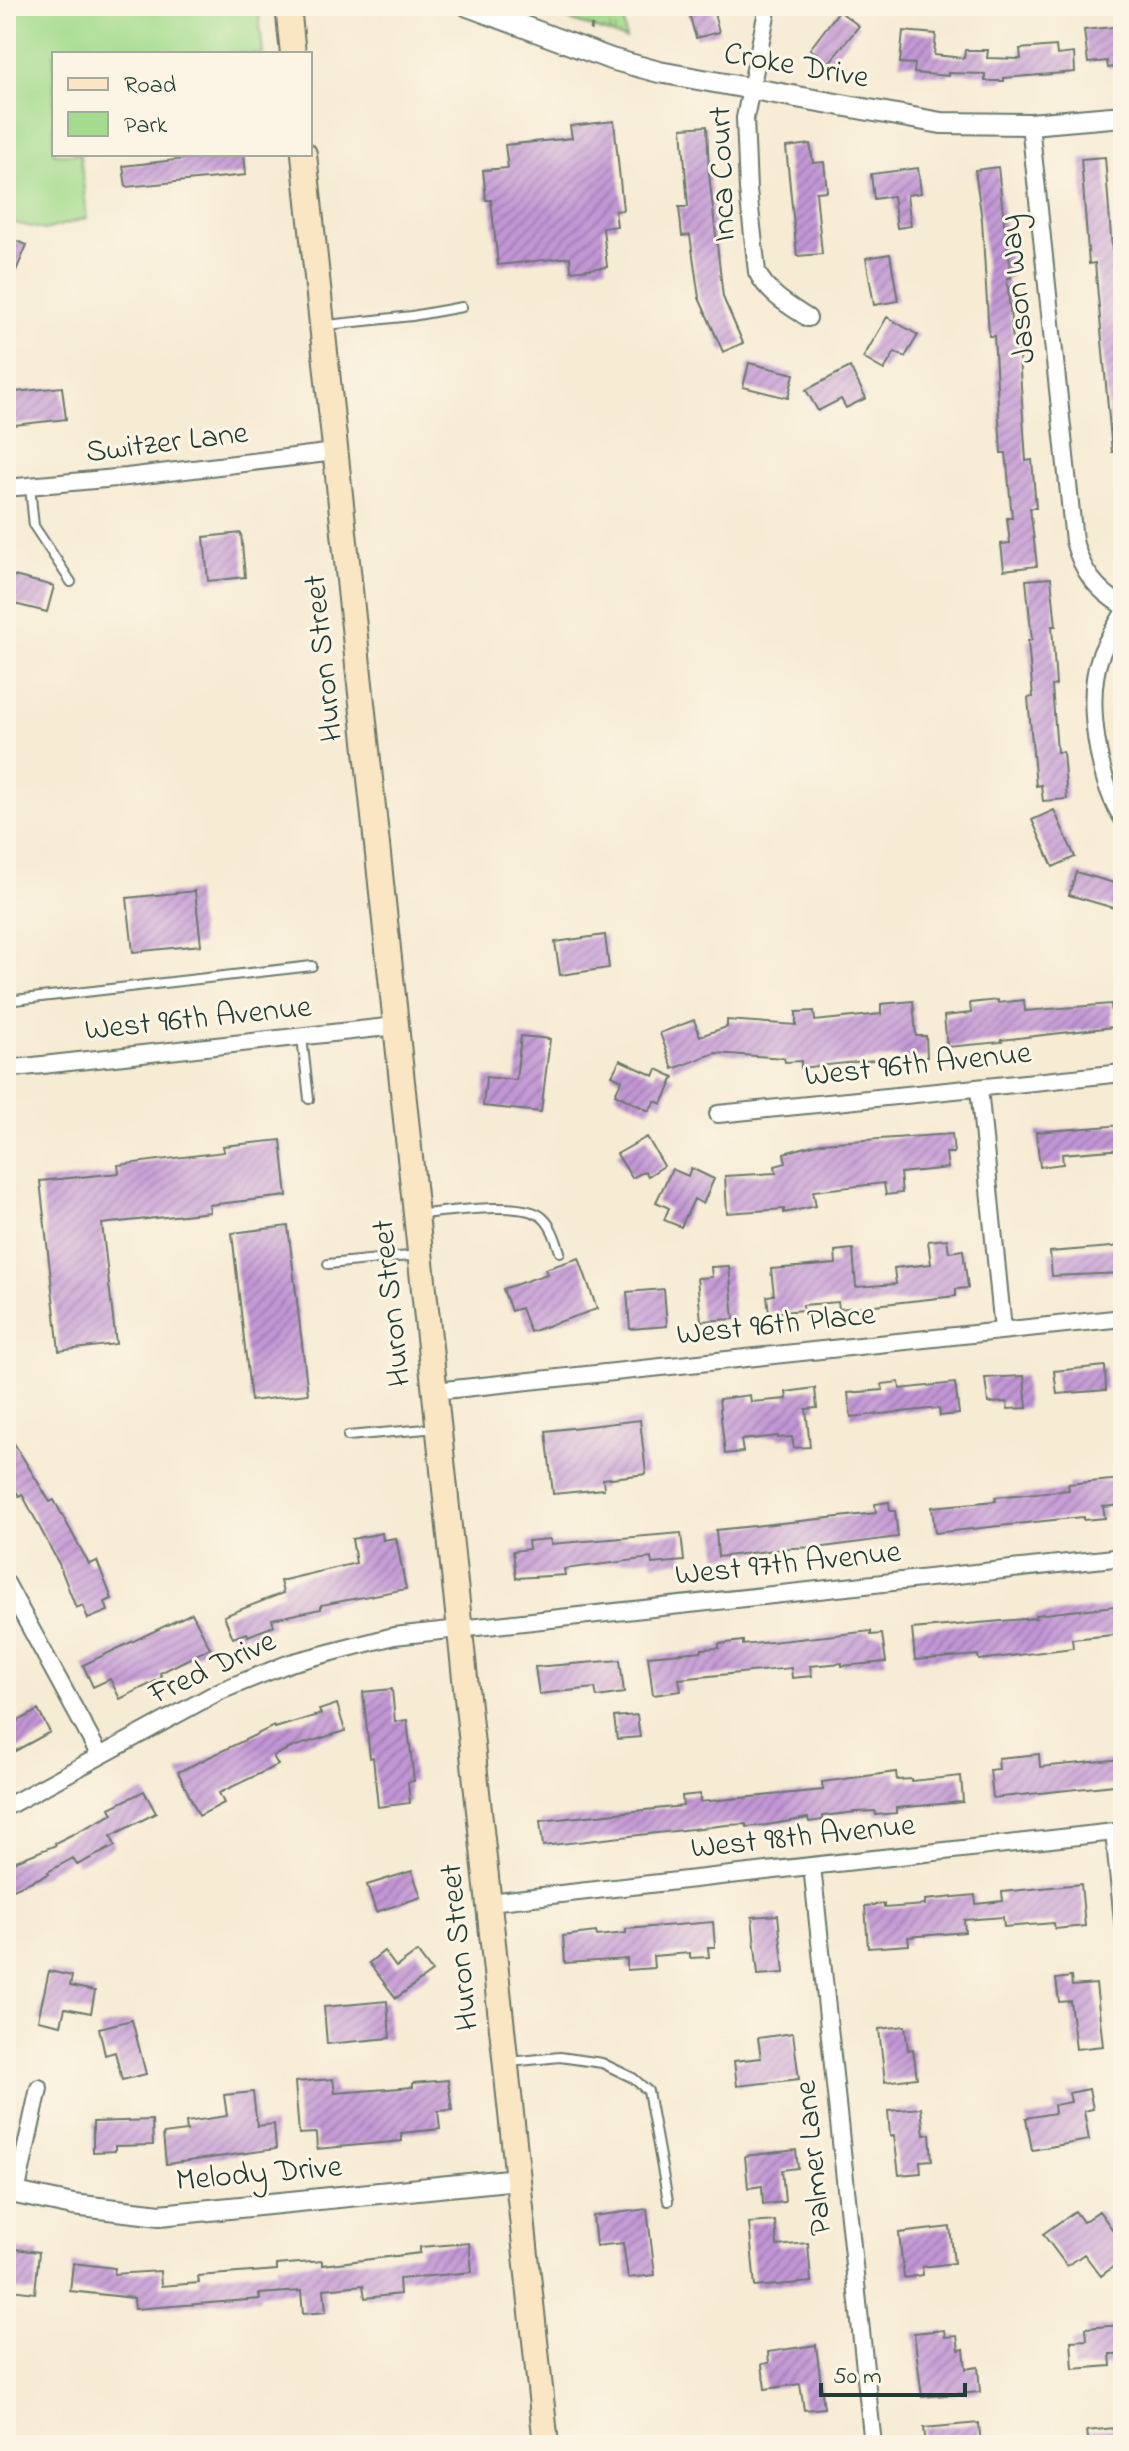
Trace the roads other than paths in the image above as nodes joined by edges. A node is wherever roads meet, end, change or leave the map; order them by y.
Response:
1 (288, 6) edge
2 (468, 6) edge
3 (768, 6) edge
4 (293, 52) edge
5 (749, 90) junction
6 (1123, 116) edge
7 (1030, 124) junction
8 (304, 156) edge
9 (462, 307) dead end
10 (808, 318) dead end
11 (322, 326) junction
12 (335, 452) junction
13 (30, 487) junction
14 (6, 488) edge
15 (71, 582) dead end
16 (1123, 606) edge
17 (1123, 614) edge
18 (1123, 819) edge
19 (312, 966) dead end
20 (6, 1001) edge
21 (396, 1026) junction
22 (302, 1037) junction
23 (6, 1069) edge
24 (1123, 1073) edge
25 (979, 1088) junction
26 (309, 1099) dead end
27 (718, 1114) dead end
28 (416, 1215) junction
29 (560, 1252) dead end
30 (420, 1255) junction
31 (328, 1264) dead end
32 (1123, 1318) edge
33 (1003, 1330) junction
34 (435, 1391) junction
35 (438, 1428) junction
36 (348, 1436) dead end
37 (1123, 1557) edge
38 (6, 1583) edge
39 (460, 1629) junction
40 (100, 1756) junction
41 (6, 1807) edge
42 (1118, 1831) edge
43 (812, 1866) junction
44 (489, 1902) junction
45 (1123, 1921) edge
46 (506, 2063) junction
47 (39, 2088) dead end
48 (518, 2179) junction
49 (11, 2192) edge
50 (668, 2201) dead end
51 (546, 2445) edge
52 (873, 2445) edge

1 - 4 main road
2 - 5 street, Croke Drive
3 - 5 street, Inca Court
5 - 7 street, Croke Drive
5 - 10 street, Inca Court
6 - 7 street, Croke Drive
7 - 16 street, Jason Way
8 - 11 main road, Huron Street
9 - 11 lane
11 - 12 main road, Huron Street
12 - 13 street, Switzer Lane
12 - 21 main road, Huron Street
13 - 14 street, Switzer Lane
13 - 15 lane
17 - 18 street
19 - 20 lane
21 - 22 street, West 96th Avenue
21 - 28 main road, Huron Street
22 - 23 street, West 96th Avenue
22 - 26 lane
24 - 25 street, West 96th Avenue
25 - 27 street, West 96th Avenue
25 - 33 street
28 - 29 lane
28 - 30 main road, Huron Street
30 - 31 lane
30 - 34 main road, Huron Street
32 - 33 street, West 96th Place
33 - 34 street, West 96th Place
34 - 35 main road, Huron Street
35 - 36 lane
35 - 39 main road, Huron Street
37 - 39 street, West 97th Avenue
38 - 40 street
39 - 40 street, Fred Drive
39 - 44 main road, Huron Street
40 - 41 street, Fred Drive
42 - 43 street, West 98th Avenue
42 - 45 street
43 - 44 street, West 98th Avenue
43 - 52 street, Palmer Lane
44 - 46 main road, Huron Street
46 - 48 main road, Huron Street
46 - 50 lane
47 - 49 street
48 - 49 street, Melody Drive
48 - 51 main road, Huron Street

